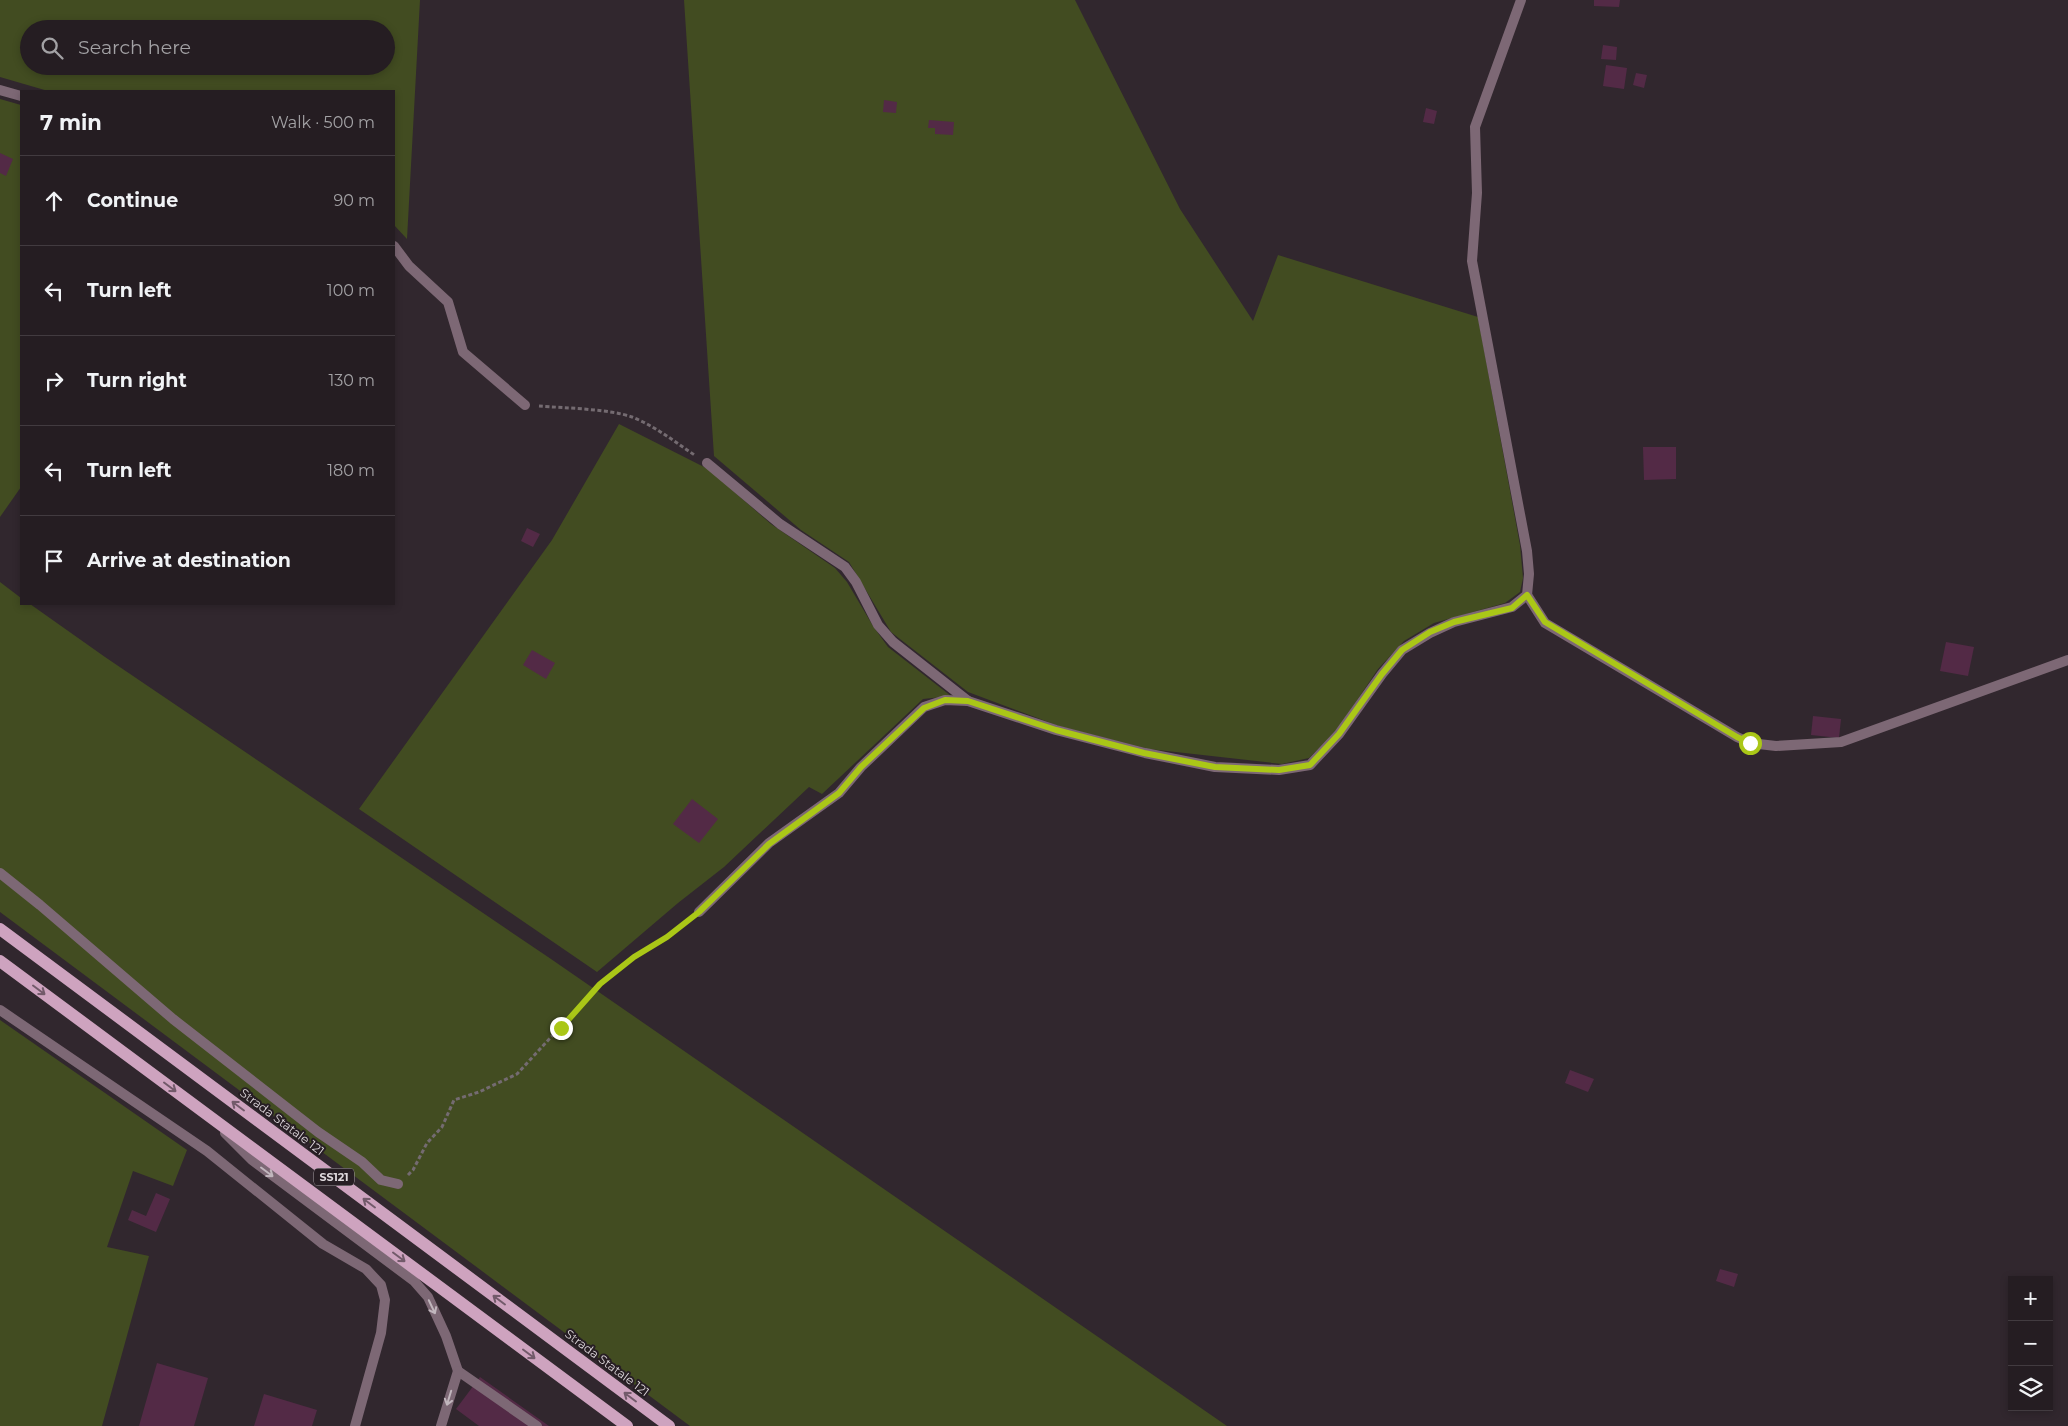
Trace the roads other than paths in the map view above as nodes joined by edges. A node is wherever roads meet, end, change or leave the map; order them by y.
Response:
1 (1521, 0) edge
2 (0, 90) edge
3 (20, 96) edge
4 (395, 247) edge
5 (526, 405) road end
6 (707, 463) road end
7 (1527, 595) junction
8 (2068, 660) edge
9 (968, 701) junction
10 (0, 873) edge
11 (699, 912) road end
12 (0, 929) edge
13 (0, 961) edge
14 (0, 1010) edge
15 (206, 1114) junction
16 (398, 1184) road end
17 (458, 1370) junction
18 (355, 1426) edge
19 (440, 1426) edge
20 (537, 1426) edge
21 (627, 1426) edge
22 (669, 1426) edge

1 - 7 lane
2 - 3 lane
4 - 5 lane
6 - 9 lane
7 - 8 lane
7 - 9 lane
9 - 11 lane
10 - 16 lane
22 -> 12 main road, Strada Statale 121 / SS121
13 -> 15 main road, SS121
14 - 18 lane
15 -> 17 lane
15 -> 21 main road, SS121
17 -> 19 lane
17 - 20 lane

